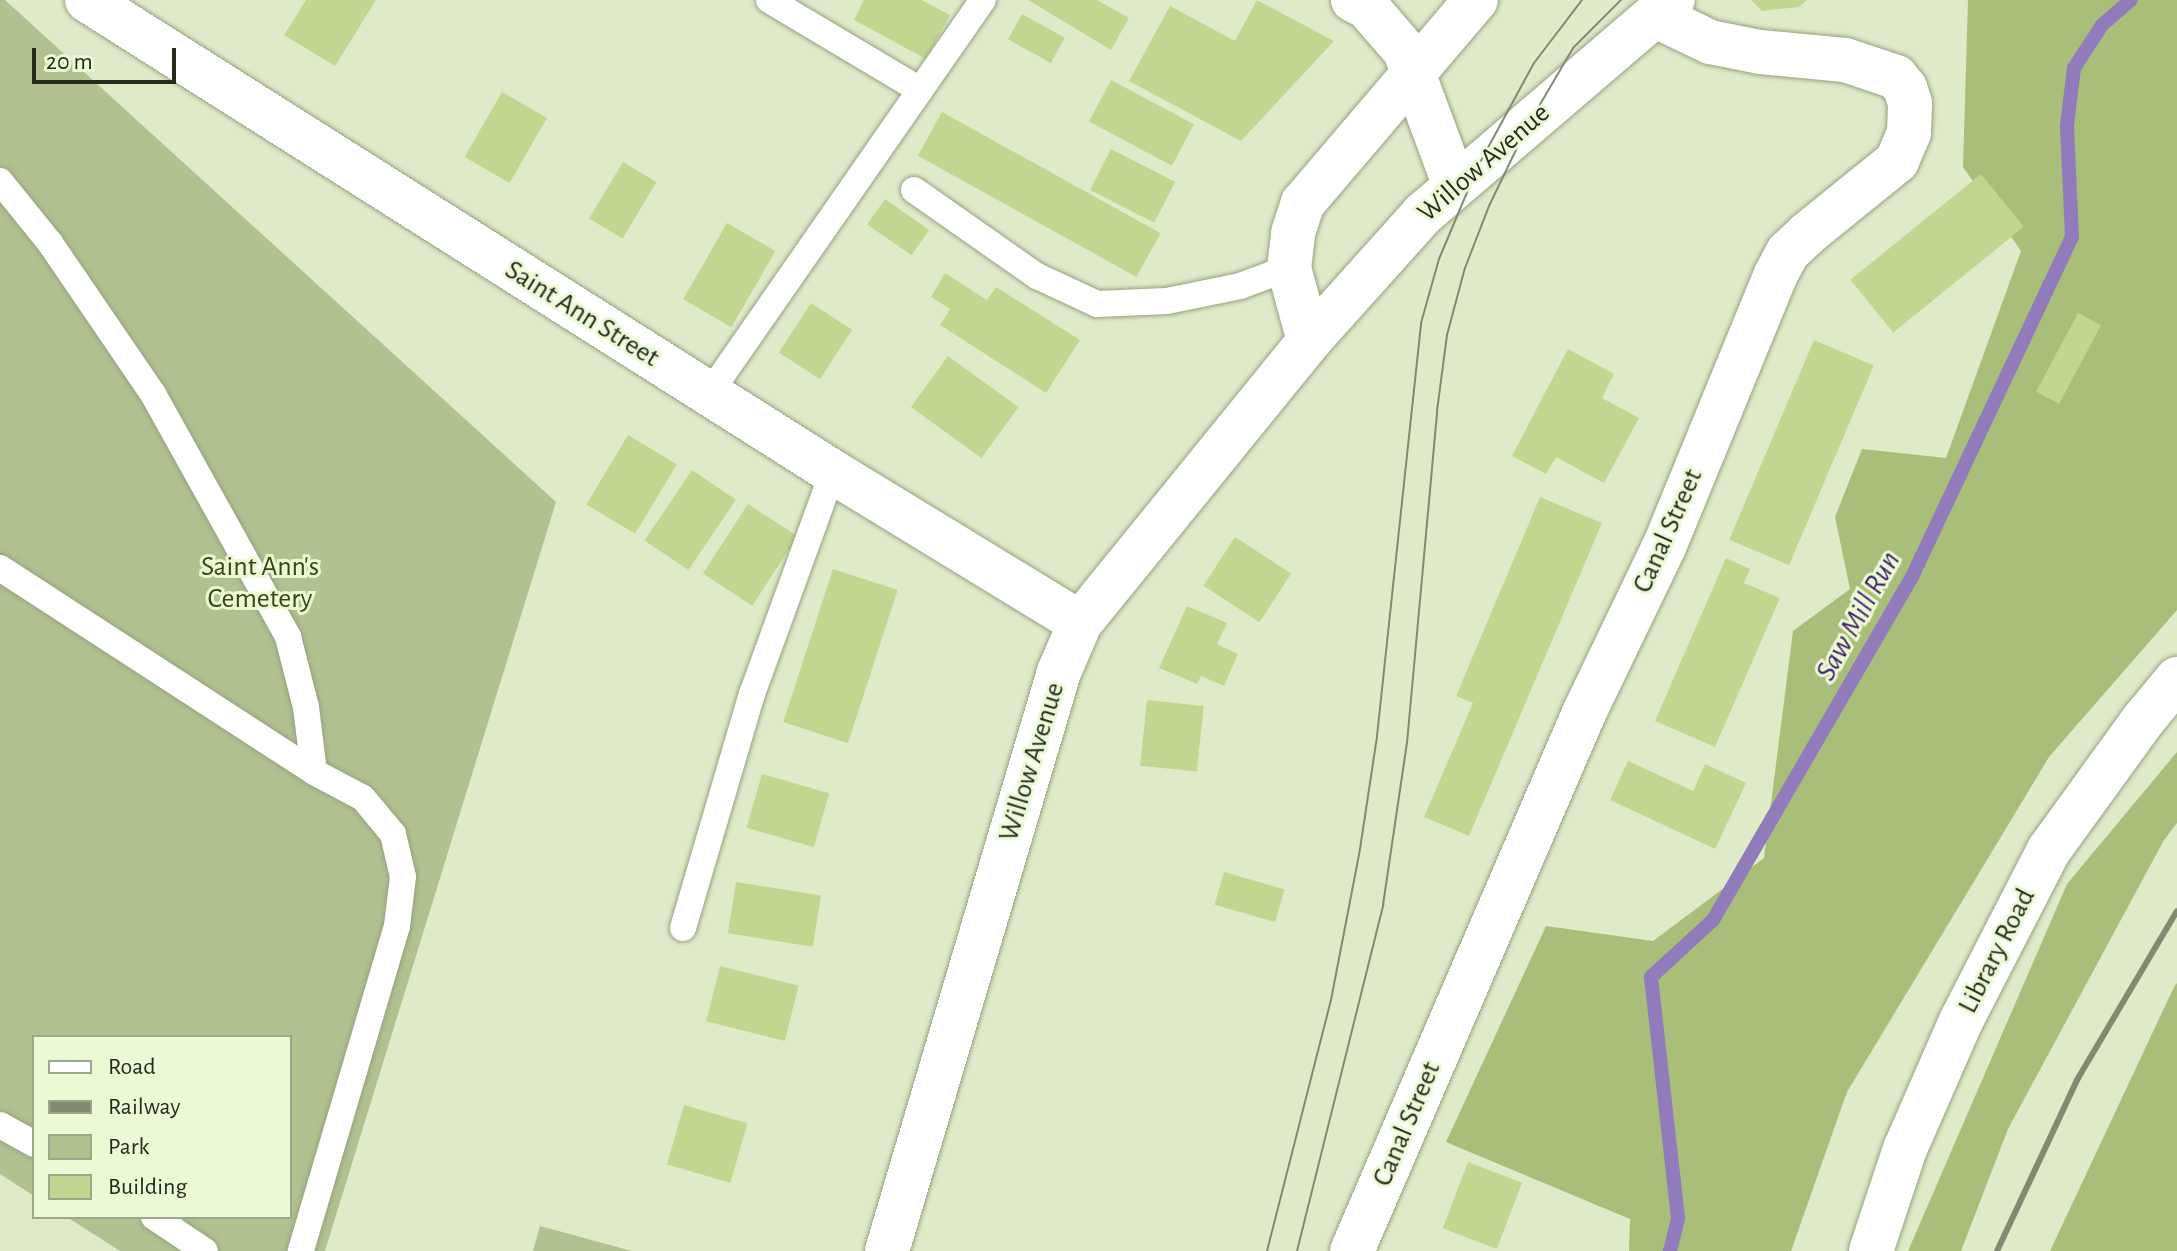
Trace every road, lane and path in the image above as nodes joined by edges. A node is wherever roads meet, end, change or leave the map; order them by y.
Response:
1 (87, 0) edge
2 (769, 0) edge
3 (983, 0) edge
4 (1353, 0) edge
5 (1476, 0) edge
6 (1665, 8) edge
7 (1415, 71) junction
8 (920, 90) junction
9 (0, 181) edge
10 (1455, 186) junction
11 (914, 190) dead end
12 (1289, 268) junction
13 (1309, 341) junction
14 (709, 394) junction
15 (833, 472) junction
16 (0, 568) edge
17 (1080, 623) junction
18 (2177, 679) edge
19 (314, 772) junction
20 (683, 928) dead end
21 (0, 1125) edge
22 (32, 1143) edge
23 (157, 1219) edge
24 (205, 1251) edge
25 (301, 1251) edge
26 (887, 1251) edge
27 (1352, 1251) edge
28 (1871, 1251) edge

1 - 14 street, Saint Ann Street
2 - 8 lane
3 - 8 lane
4 - 7 street
5 - 7 street
6 - 10 street, Willow Avenue
6 - 27 street, Canal Street
7 - 10 street
7 - 12 street
8 - 14 lane
9 - 19 lane
10 - 13 street, Willow Avenue
11 - 12 lane
12 - 13 street
13 - 17 street, Willow Avenue
14 - 15 street, Saint Ann Street
15 - 17 street, Saint Ann Street
15 - 20 lane
16 - 19 lane
17 - 26 street, Willow Avenue
18 - 28 street, Library Road
19 - 25 lane
21 - 22 lane
23 - 24 lane

